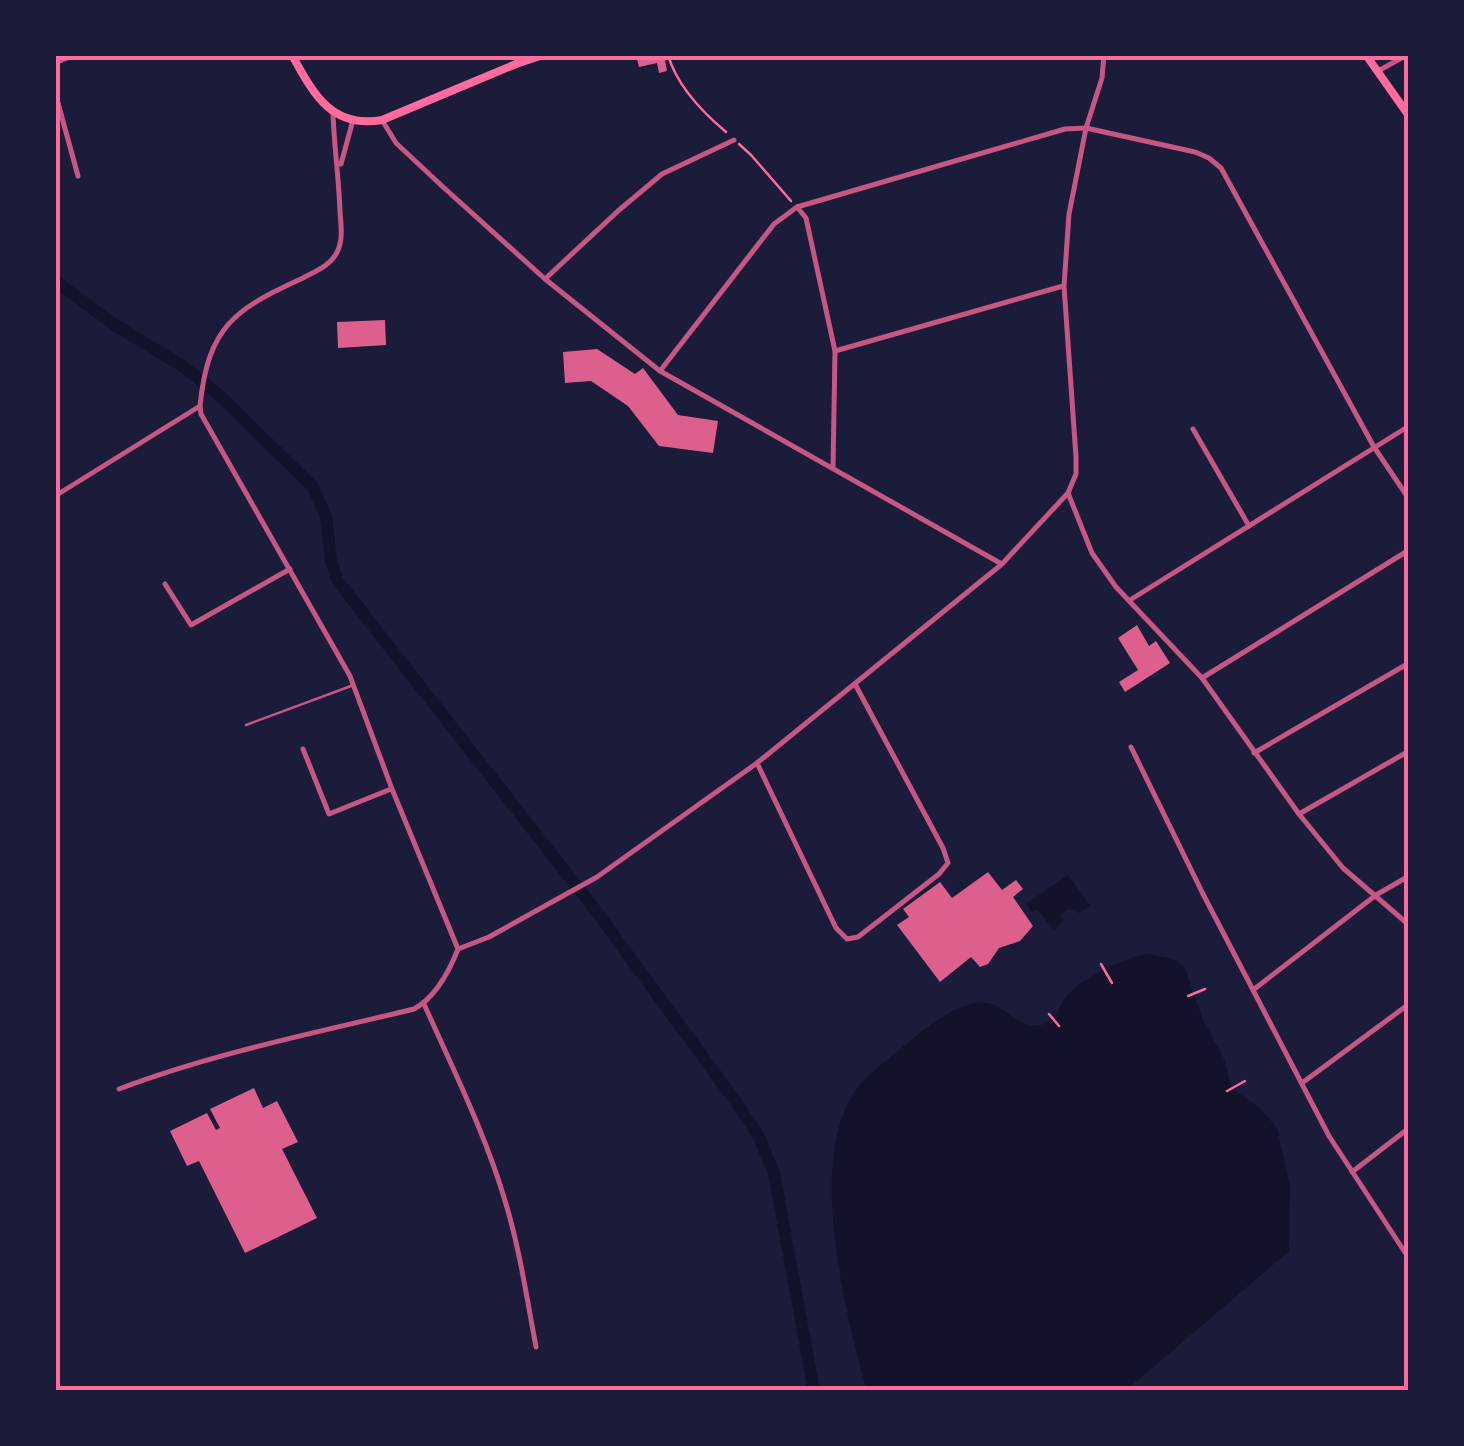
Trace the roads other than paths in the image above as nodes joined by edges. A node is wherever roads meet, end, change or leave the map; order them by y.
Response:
1 (74, 55) edge
2 (292, 55) edge
3 (543, 55) edge
4 (1104, 55) edge
5 (1366, 55) edge
6 (1408, 55) edge
7 (514, 59) edge
8 (55, 63) edge
9 (1378, 71) junction
10 (55, 92) edge
11 (334, 112) junction
12 (1409, 116) edge
13 (353, 120) junction
14 (382, 120) junction
15 (1086, 128) junction
16 (734, 140) dead end
17 (339, 172) junction
18 (78, 176) dead end
19 (797, 208) junction
20 (546, 280) junction
21 (1064, 286) junction
22 (836, 351) junction
23 (660, 371) junction
24 (200, 402) junction
25 (1409, 426) edge
26 (1192, 430) dead end
27 (1374, 447) junction
28 (833, 469) junction
29 (1068, 493) junction
30 (55, 496) edge
31 (1409, 499) edge
32 (1249, 526) junction
33 (1409, 550) edge
34 (1002, 564) junction
35 (290, 569) junction
36 (165, 584) dead end
37 (1130, 600) junction
38 (1409, 663) edge
39 (1202, 678) junction
40 (855, 684) junction
41 (353, 685) junction
42 (246, 725) dead end
43 (1132, 747) dead end
44 (303, 749) dead end
45 (1409, 752) edge
46 (1254, 753) junction
47 (757, 763) junction
48 (392, 789) junction
49 (1298, 814) junction
50 (1409, 876) edge
51 (1376, 895) junction
52 (1409, 925) edge
53 (458, 950) junction
54 (1253, 990) junction
55 (424, 1004) junction
56 (1409, 1004) edge
57 (1302, 1083) junction
58 (119, 1089) dead end
59 (1409, 1128) edge
60 (1352, 1172) junction
61 (1408, 1253) edge
62 (536, 1347) dead end

1 - 8 street
2 - 11 main road
3 - 7 main road
4 - 15 street
5 - 9 main road
6 - 9 street
7 - 14 main road
9 - 12 main road
10 - 18 street
11 - 13 main road
11 - 17 street
13 - 14 main road
13 - 17 street
14 - 20 street
15 - 19 street
15 - 21 street
15 - 27 street
16 - 20 street
17 - 24 street
19 - 22 street
19 - 23 street
20 - 23 street
21 - 22 street
21 - 29 street
22 - 28 street
23 - 28 street
24 - 30 street
24 - 35 street
25 - 27 street
26 - 32 street
27 - 31 street
27 - 32 street
28 - 34 street
29 - 34 street
29 - 37 street
32 - 37 street
33 - 39 street
34 - 40 street
35 - 36 street
35 - 41 street
37 - 39 street
38 - 46 street
39 - 46 street
40 - 47 street
40 - 47 street
41 - 42 lane
41 - 48 street
43 - 54 street
44 - 48 street
45 - 49 street
46 - 49 street
47 - 53 street
48 - 53 street
49 - 51 street
50 - 51 street
51 - 52 street
51 - 54 street
53 - 55 street
54 - 57 street
55 - 58 street
55 - 62 street
56 - 57 street
57 - 60 street
59 - 60 street
60 - 61 street

